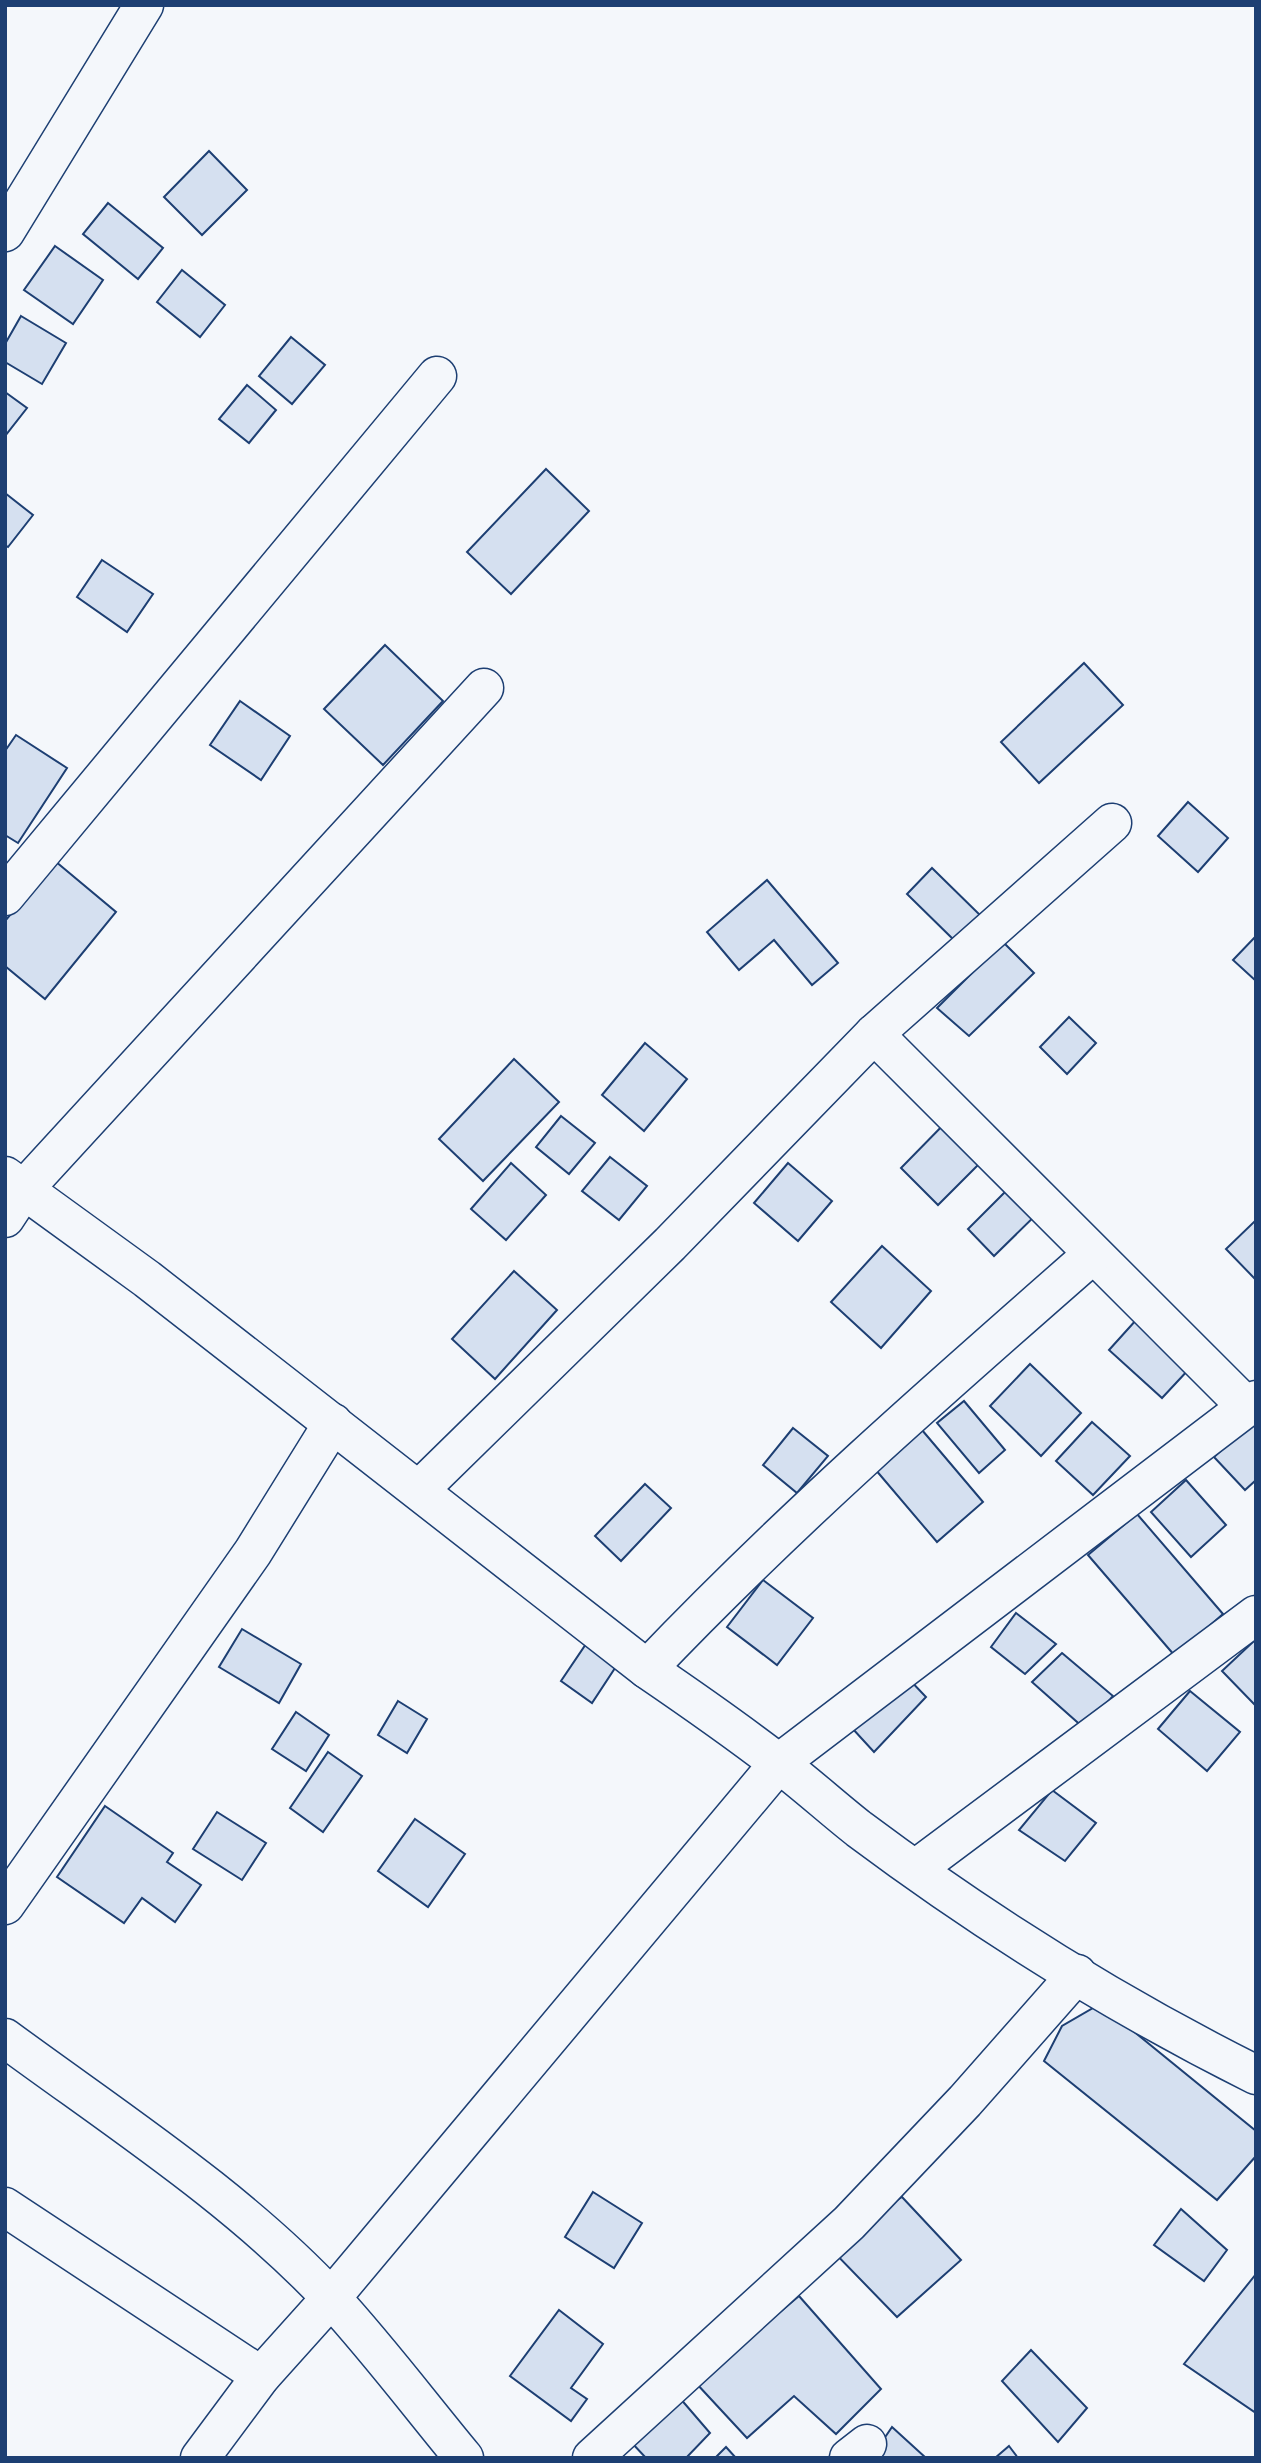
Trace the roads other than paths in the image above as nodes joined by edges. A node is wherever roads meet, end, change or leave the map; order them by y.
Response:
1 (144, 5) edge
2 (5, 232) edge
3 (437, 376) dead end
4 (484, 688) dead end
5 (1112, 823) dead end
6 (5, 896) edge
7 (874, 1034) junction
8 (12, 1194) edge
9 (1092, 1255) junction
10 (1251, 1404) edge
11 (333, 1423) junction
12 (419, 1490) junction
13 (1256, 1615) edge
14 (647, 1669) junction
15 (779, 1763) junction
16 (917, 1868) junction
17 (5, 1905) edge
18 (1076, 1974) junction
19 (5, 2038) edge
20 (1256, 2075) edge
21 (5, 2207) edge
22 (331, 2298) junction
23 (261, 2376) junction
24 (200, 2458) edge
25 (464, 2458) edge
26 (592, 2458) edge

1 - 2 street
3 - 6 street
4 - 8 street
5 - 7 street
7 - 9 street
7 - 12 street
8 - 11 street
9 - 10 street
9 - 14 street
10 - 15 street
11 - 12 street
11 - 17 street
12 - 14 street
13 - 16 street
14 - 15 street
15 - 16 street
15 - 22 street
16 - 18 street
18 - 20 street
18 - 26 street
19 - 22 street
21 - 23 street
22 - 23 street
22 - 25 street
23 - 24 street

